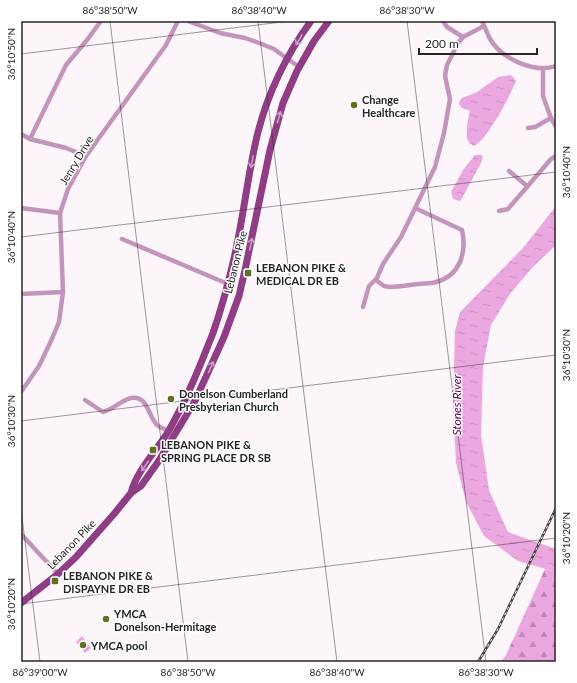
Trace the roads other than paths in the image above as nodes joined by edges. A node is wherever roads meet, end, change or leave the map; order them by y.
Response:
1 (101, 21) edge
2 (178, 21) edge
3 (188, 21) edge
4 (311, 21) edge
5 (328, 21) edge
6 (443, 21) edge
7 (482, 21) edge
8 (484, 26) junction
9 (463, 37) junction
10 (294, 63) junction
11 (556, 66) edge
12 (543, 68) junction
13 (551, 118) junction
14 (556, 126) edge
15 (528, 128) dead end
16 (21, 134) edge
17 (30, 139) junction
18 (86, 156) junction
19 (556, 156) edge
20 (509, 171) dead end
21 (527, 186) junction
22 (21, 208) edge
23 (415, 208) junction
24 (499, 212) dead end
25 (60, 213) junction
26 (122, 238) dead end
27 (376, 280) junction
28 (227, 288) junction
29 (63, 292) junction
30 (21, 294) edge
31 (238, 296) junction
32 (363, 307) dead end
33 (192, 383) junction
34 (202, 387) junction
35 (22, 390) edge
36 (85, 400) dead end
37 (168, 431) junction
38 (131, 493) junction
39 (21, 534) edge
40 (58, 574) junction
41 (21, 603) edge

1 - 17 street
2 - 18 street, Jenry Drive
3 - 10 street
4 -> 10 main road, Lebanon Pike
5 - 10 main road, Lebanon Pike
6 - 9 street
7 - 8 street
8 - 9 street
8 - 12 street
9 - 23 street
10 -> 28 main road, Lebanon Pike
31 -> 10 main road, Lebanon Pike
11 - 12 street
12 - 13 street
13 - 14 street
13 - 15 street
16 - 17 street
17 - 18 street
18 - 25 street, Jenry Drive
19 - 21 street
20 - 21 street
21 - 24 street
22 - 25 street
23 - 27 street
23 - 27 street
25 - 29 street, Jenry Drive
26 - 28 street
27 - 32 street
28 - 31 main road
28 - 33 main road, Lebanon Pike
29 - 30 street
29 - 35 street, Jenry Drive
34 -> 31 main road, Lebanon Pike
33 - 34 main road
33 - 37 main road, Lebanon Pike
34 - 38 main road, Lebanon Pike
36 - 37 street
37 -> 38 main road, Lebanon Pike
38 - 40 main road, Lebanon Pike
39 - 40 street
40 - 41 main road, Lebanon Pike

